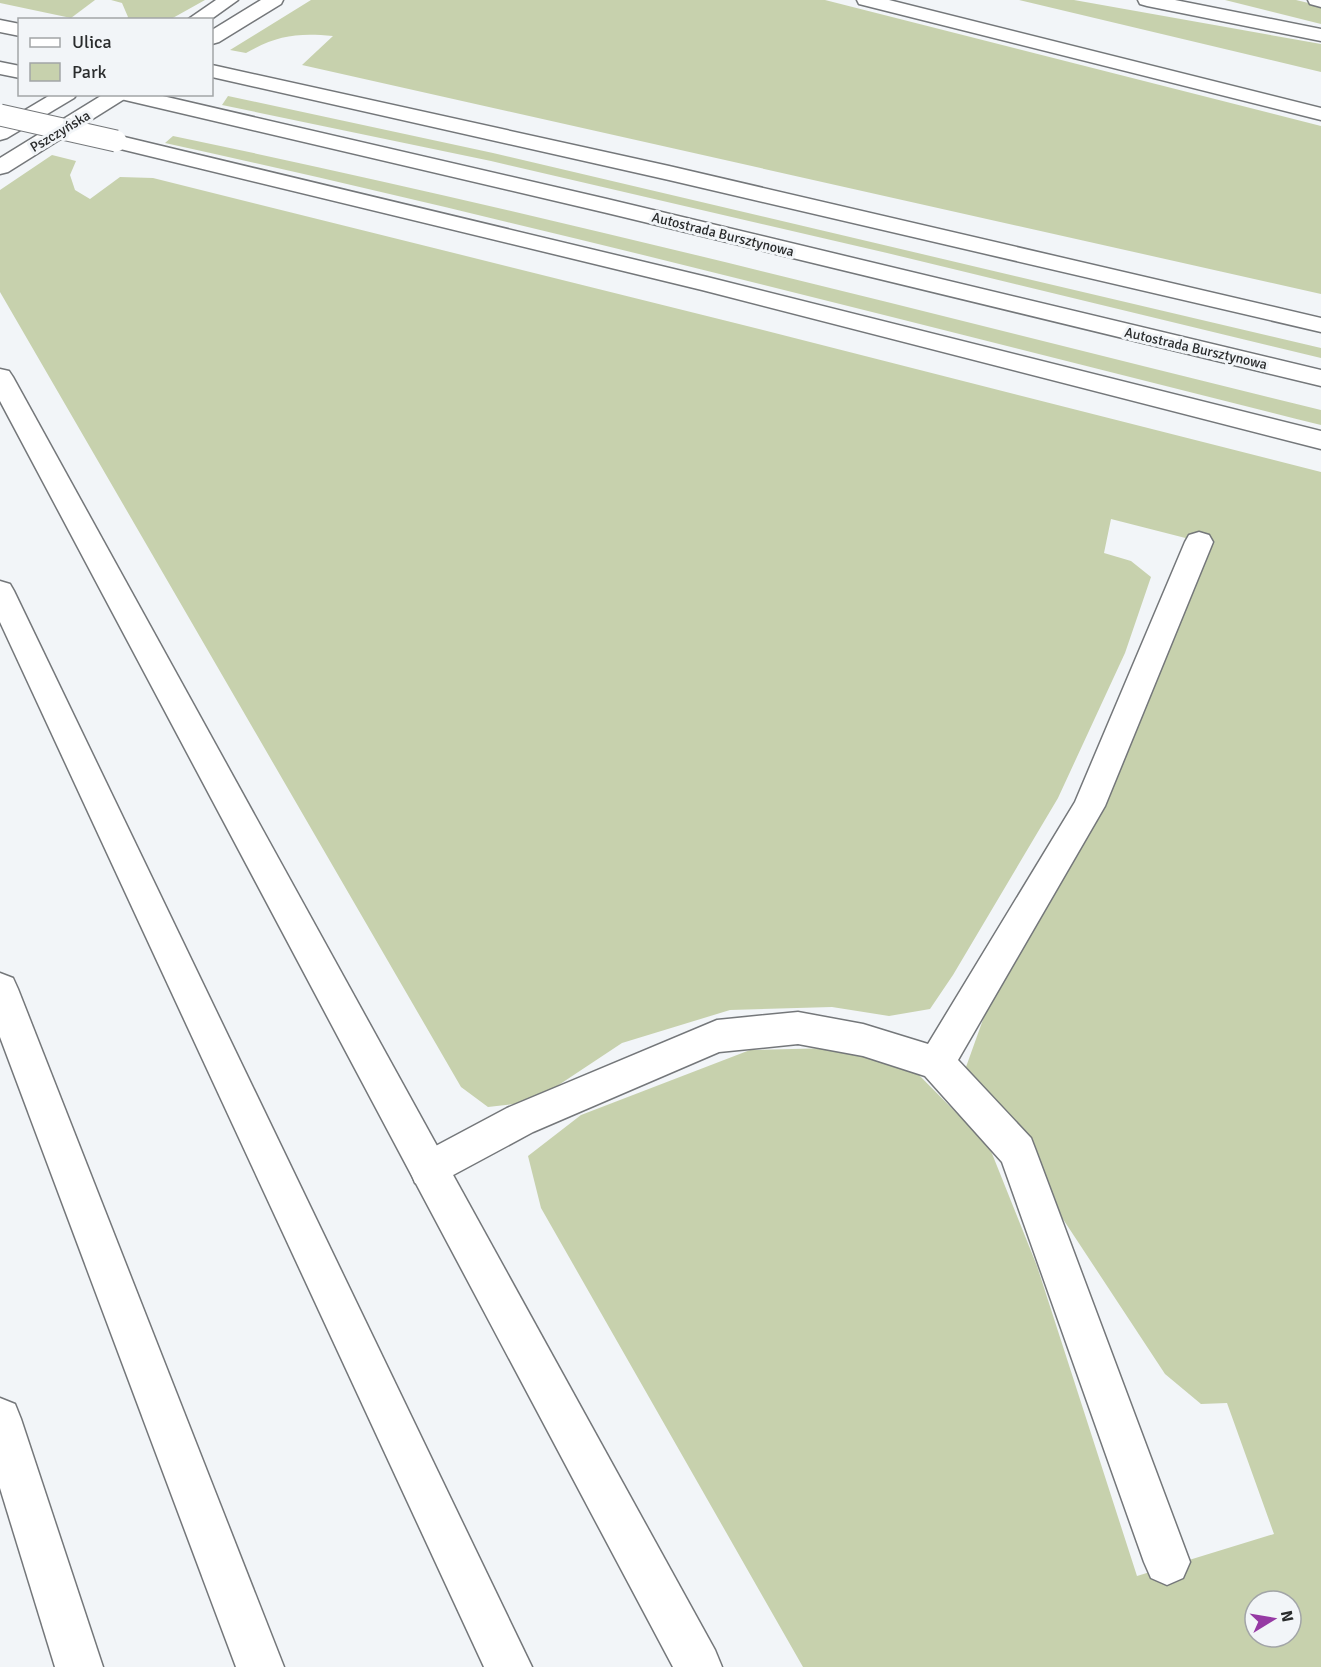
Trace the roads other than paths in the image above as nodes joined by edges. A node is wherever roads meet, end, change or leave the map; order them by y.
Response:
1 (230, 0) edge
2 (274, 0) edge
3 (866, 0) edge
4 (1146, 0) edge
5 (1206, 0) edge
6 (199, 18) edge
7 (0, 26) edge
8 (18, 30) edge
9 (1321, 32) edge
10 (213, 37) edge
11 (0, 68) edge
12 (18, 72) edge
13 (218, 72) edge
14 (64, 96) edge
15 (116, 96) edge
16 (134, 96) edge
17 (1321, 114) edge
18 (0, 115) edge
19 (0, 134) edge
20 (0, 167) edge
21 (1321, 325) edge
22 (0, 377) edge
23 (1321, 378) edge
24 (1321, 440) edge
25 (1199, 542) dead end
26 (0, 591) edge
27 (0, 989) edge
28 (937, 1063) junction
29 (429, 1170) junction
30 (0, 1419) edge
31 (1167, 1563) dead end
32 (688, 1648) edge
33 (79, 1667) edge
34 (260, 1667) edge
35 (508, 1667) edge
36 (707, 1667) edge

1 - 6 main road
2 - 10 main road
3 - 17 main road
4 - 9 main road
5 - 9 main road
7 - 8 main road
11 - 12 main road
13 - 21 main road
14 - 19 main road, Pszczyńska
15 - 20 main road, Pszczyńska
16 - 23 main road, Autostrada Bursztynowa
18 - 24 main road, bridge
22 - 29 main road
25 - 28 main road
26 - 35 main road
27 - 34 main road
28 - 29 main road
28 - 31 main road
29 - 32 main road
30 - 33 main road
32 - 36 main road

